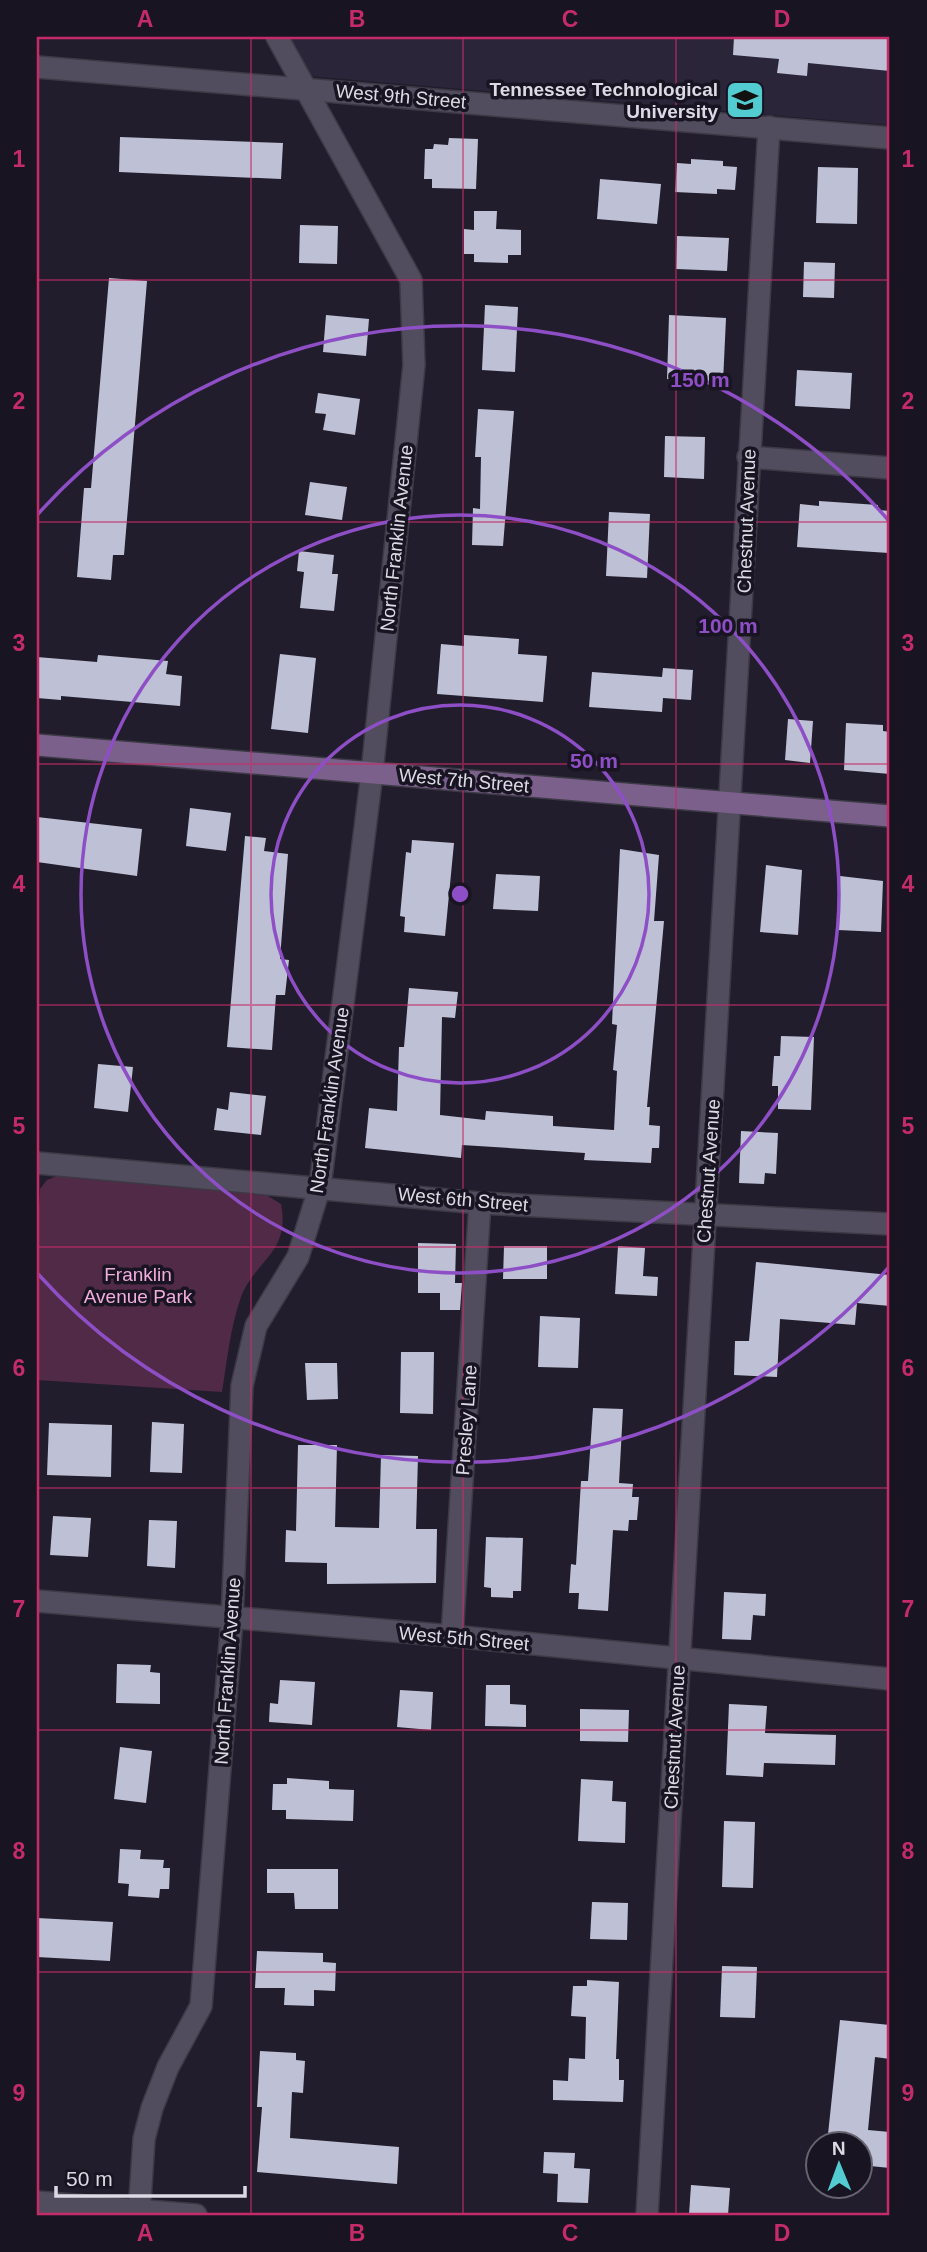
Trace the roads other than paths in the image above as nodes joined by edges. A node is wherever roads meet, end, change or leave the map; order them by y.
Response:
1 (276, 37) edge
2 (37, 68) edge
3 (306, 88) junction
4 (769, 127) junction
5 (890, 138) edge
6 (748, 457) junction
7 (890, 467) edge
8 (37, 746) edge
9 (372, 773) junction
10 (731, 802) junction
11 (890, 816) edge
12 (37, 1163) edge
13 (320, 1186) junction
14 (480, 1203) junction
15 (705, 1213) junction
16 (890, 1224) edge
17 (37, 1601) edge
18 (232, 1619) junction
19 (452, 1636) junction
20 (679, 1657) junction
21 (890, 1679) edge
22 (37, 2202) edge
23 (139, 2212) edge
24 (197, 2215) edge
25 (647, 2215) edge

1 - 3 street, North Franklin Avenue
2 - 3 street, West 9th Street
3 - 4 street, West 9th Street
3 - 9 street, North Franklin Avenue
4 - 5 street, West 9th Street
4 - 6 street, Chestnut Avenue
6 - 7 street
6 - 10 street, Chestnut Avenue
8 - 9 street, West 7th Street
9 - 10 street, West 7th Street
9 - 13 street, North Franklin Avenue
10 - 11 street, West 7th Street
10 - 15 street, Chestnut Avenue
12 - 13 street, West 6th Street
13 - 14 street, West 6th Street
13 - 18 street, North Franklin Avenue
14 - 15 street, West 6th Street
14 - 19 street, Presley Lane
15 - 16 street, West 6th Street
15 - 20 street, Chestnut Avenue
17 - 18 street, West 5th Street
18 - 19 street, West 5th Street
18 - 23 street, North Franklin Avenue
19 - 20 street, West 5th Street
20 - 21 street, West 5th Street
20 - 25 street, Chestnut Avenue
22 - 23 street
23 - 24 street

